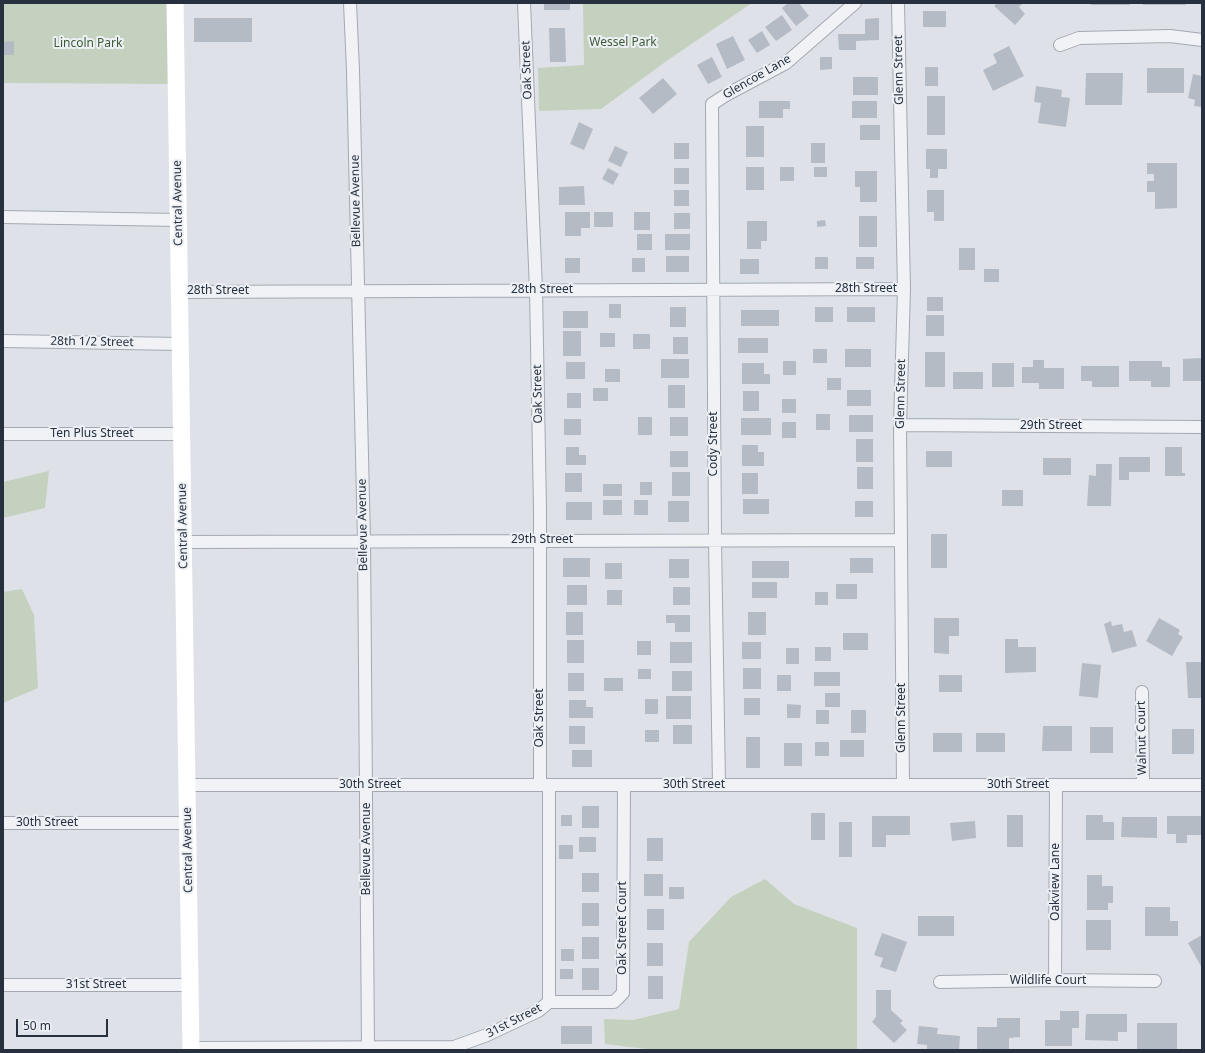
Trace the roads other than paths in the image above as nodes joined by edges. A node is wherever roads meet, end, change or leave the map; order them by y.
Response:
1 (175, 3) edge
2 (350, 3) edge
3 (524, 3) edge
4 (855, 3) edge
5 (898, 3) edge
6 (1202, 40) edge
7 (1060, 45) dead end
8 (712, 104) joint
9 (3, 217) edge
10 (178, 220) junction
11 (904, 289) junction
12 (536, 290) junction
13 (713, 290) junction
14 (358, 291) junction
15 (179, 292) junction
16 (3, 341) edge
17 (180, 344) junction
18 (900, 425) junction
19 (1202, 427) edge
20 (3, 434) edge
21 (182, 434) junction
22 (540, 540) junction
23 (715, 540) junction
24 (901, 540) junction
25 (364, 541) junction
26 (183, 542) junction
27 (1142, 692) dead end
28 (1202, 784) edge
29 (187, 785) junction
30 (366, 785) junction
31 (544, 785) junction
32 (624, 785) junction
33 (719, 785) junction
34 (903, 785) junction
35 (1056, 785) junction
36 (1143, 785) junction
37 (3, 823) edge
38 (188, 823) junction
39 (1055, 980) junction
40 (1155, 981) dead end
41 (940, 982) dead end
42 (3, 985) edge
43 (190, 985) junction
44 (549, 1002) junction
45 (368, 1048) junction
46 (191, 1049) edge

1 - 10 street, Central Avenue
2 - 14 street, Bellevue Avenue
3 - 12 street, Oak Street
4 - 8 street, Glencoe Lane
5 - 11 street, Glenn Street
6 - 7 street
8 - 13 street, Cody Street
9 - 10 street
10 - 15 street, Central Avenue
11 - 13 street, 28th Street
11 - 18 street, Glenn Street
12 - 13 street, 28th Street
12 - 14 street, 28th Street
12 - 22 street, Oak Street
13 - 23 street, Cody Street
14 - 15 street, 28th Street
14 - 25 street, Bellevue Avenue
15 - 17 street, Central Avenue
16 - 17 street, 28th 1/2 Street
17 - 21 street, Central Avenue
18 - 19 street, 29th Street
18 - 24 street, Glenn Street
20 - 21 street, Ten Plus Street
21 - 26 street, Central Avenue
22 - 23 street, 29th Street
22 - 25 street, 29th Street
22 - 31 street, Oak Street
23 - 24 street, 29th Street
23 - 33 street, Cody Street
24 - 34 street, Glenn Street
25 - 26 street, 29th Street
25 - 30 street, Bellevue Avenue
26 - 29 street, Central Avenue
27 - 36 street, Walnut Court
28 - 36 street, 30th Street
29 - 30 street, 30th Street
29 - 38 street, Central Avenue
30 - 31 street, 30th Street
30 - 45 street, Bellevue Avenue
31 - 32 street, 30th Street
31 - 44 street, Oak Street
32 - 33 street, 30th Street
32 - 44 street, Oak Street Court
33 - 34 street, 30th Street
34 - 35 street, 30th Street
35 - 36 street, 30th Street
35 - 39 street, Oakview Lane
37 - 38 street, 30th Street
38 - 43 street, Central Avenue
39 - 40 street, Wildlife Court
39 - 41 street, Wildlife Court
42 - 43 street, 31st Street
43 - 46 street, Central Avenue
44 - 45 street, 31st Street
45 - 46 street, 31st Street

